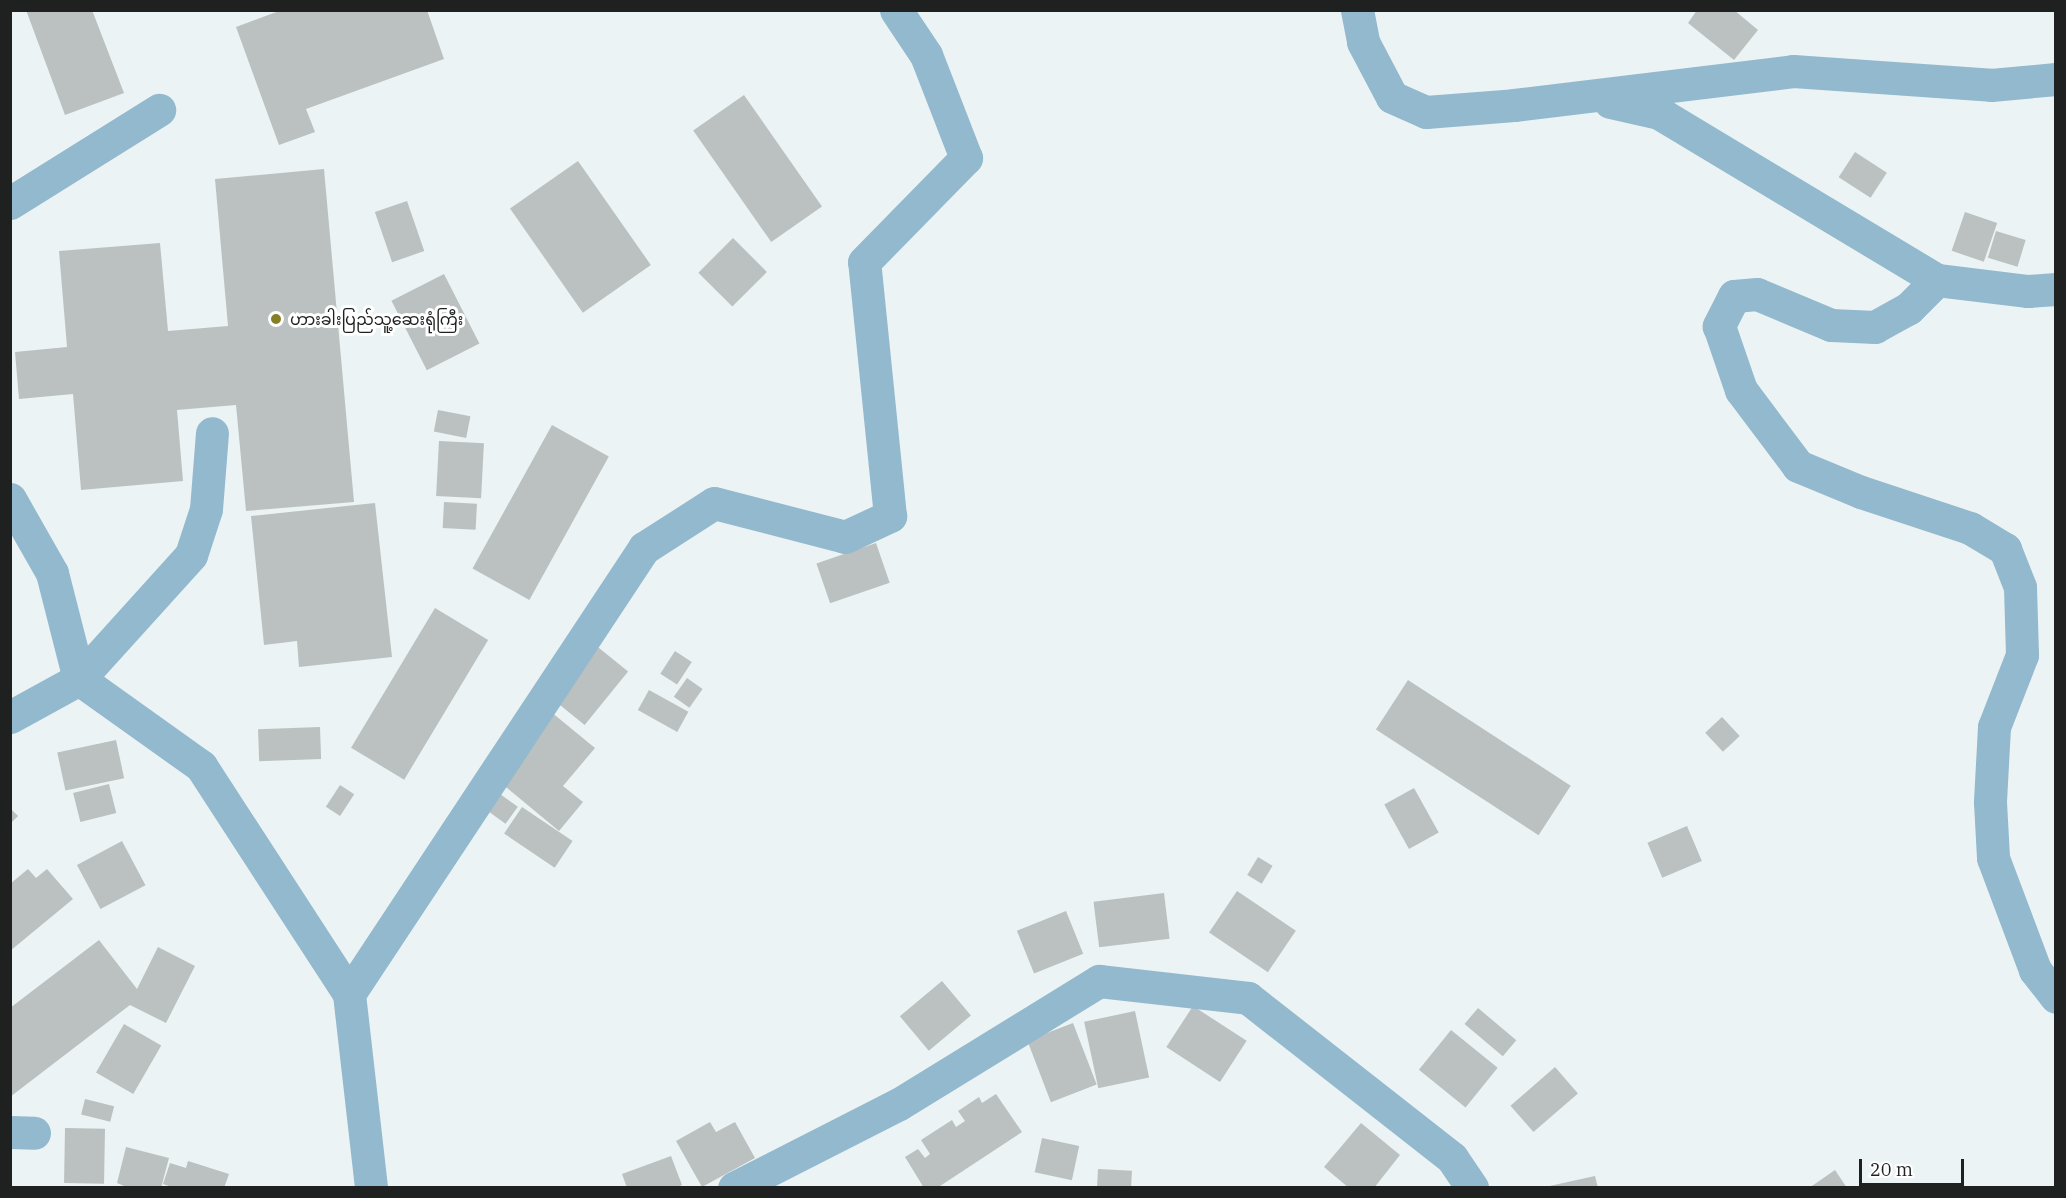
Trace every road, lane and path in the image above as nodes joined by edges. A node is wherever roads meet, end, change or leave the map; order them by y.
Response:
1 (896, 10) edge
2 (1357, 10) edge
3 (2055, 79) edge
4 (1585, 96) junction
5 (159, 110) dead end
6 (10, 203) edge
7 (1937, 280) junction
8 (2055, 289) edge
9 (212, 433) dead end
10 (10, 499) edge
11 (79, 679) junction
12 (10, 717) edge
13 (349, 994) junction
14 (2055, 997) edge
15 (371, 1188) edge
16 (734, 1188) edge
17 (1472, 1188) edge

1 - 13 street
2 - 4 street
3 - 4 street
4 - 7 street
5 - 6 street
7 - 8 street
7 - 14 street
9 - 11 street
10 - 11 street
11 - 12 street
11 - 13 street
13 - 15 street
16 - 17 street

